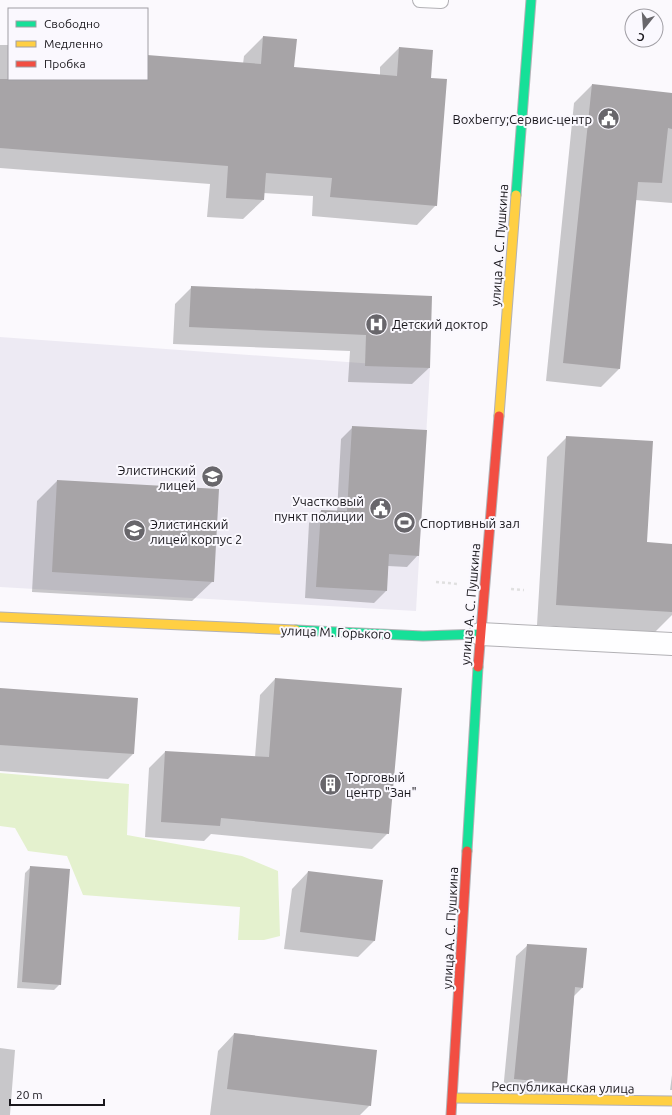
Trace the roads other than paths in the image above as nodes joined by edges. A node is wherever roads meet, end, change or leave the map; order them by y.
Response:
1 (420, 0) edge
2 (531, 0) edge
3 (441, 2) dead end
4 (0, 617) edge
5 (480, 634) junction
6 (672, 644) edge
7 (453, 1098) junction
8 (672, 1101) edge
9 (451, 1115) edge

1 - 3 lane
2 - 5 main road, улица А. С. Пушкина
4 - 5 main road, улица М. Горького
5 - 6 street, улица М. Горького
5 - 7 main road, улица А. С. Пушкина
7 - 8 main road, Республиканская улица
7 - 9 main road, улица А. С. Пушкина

